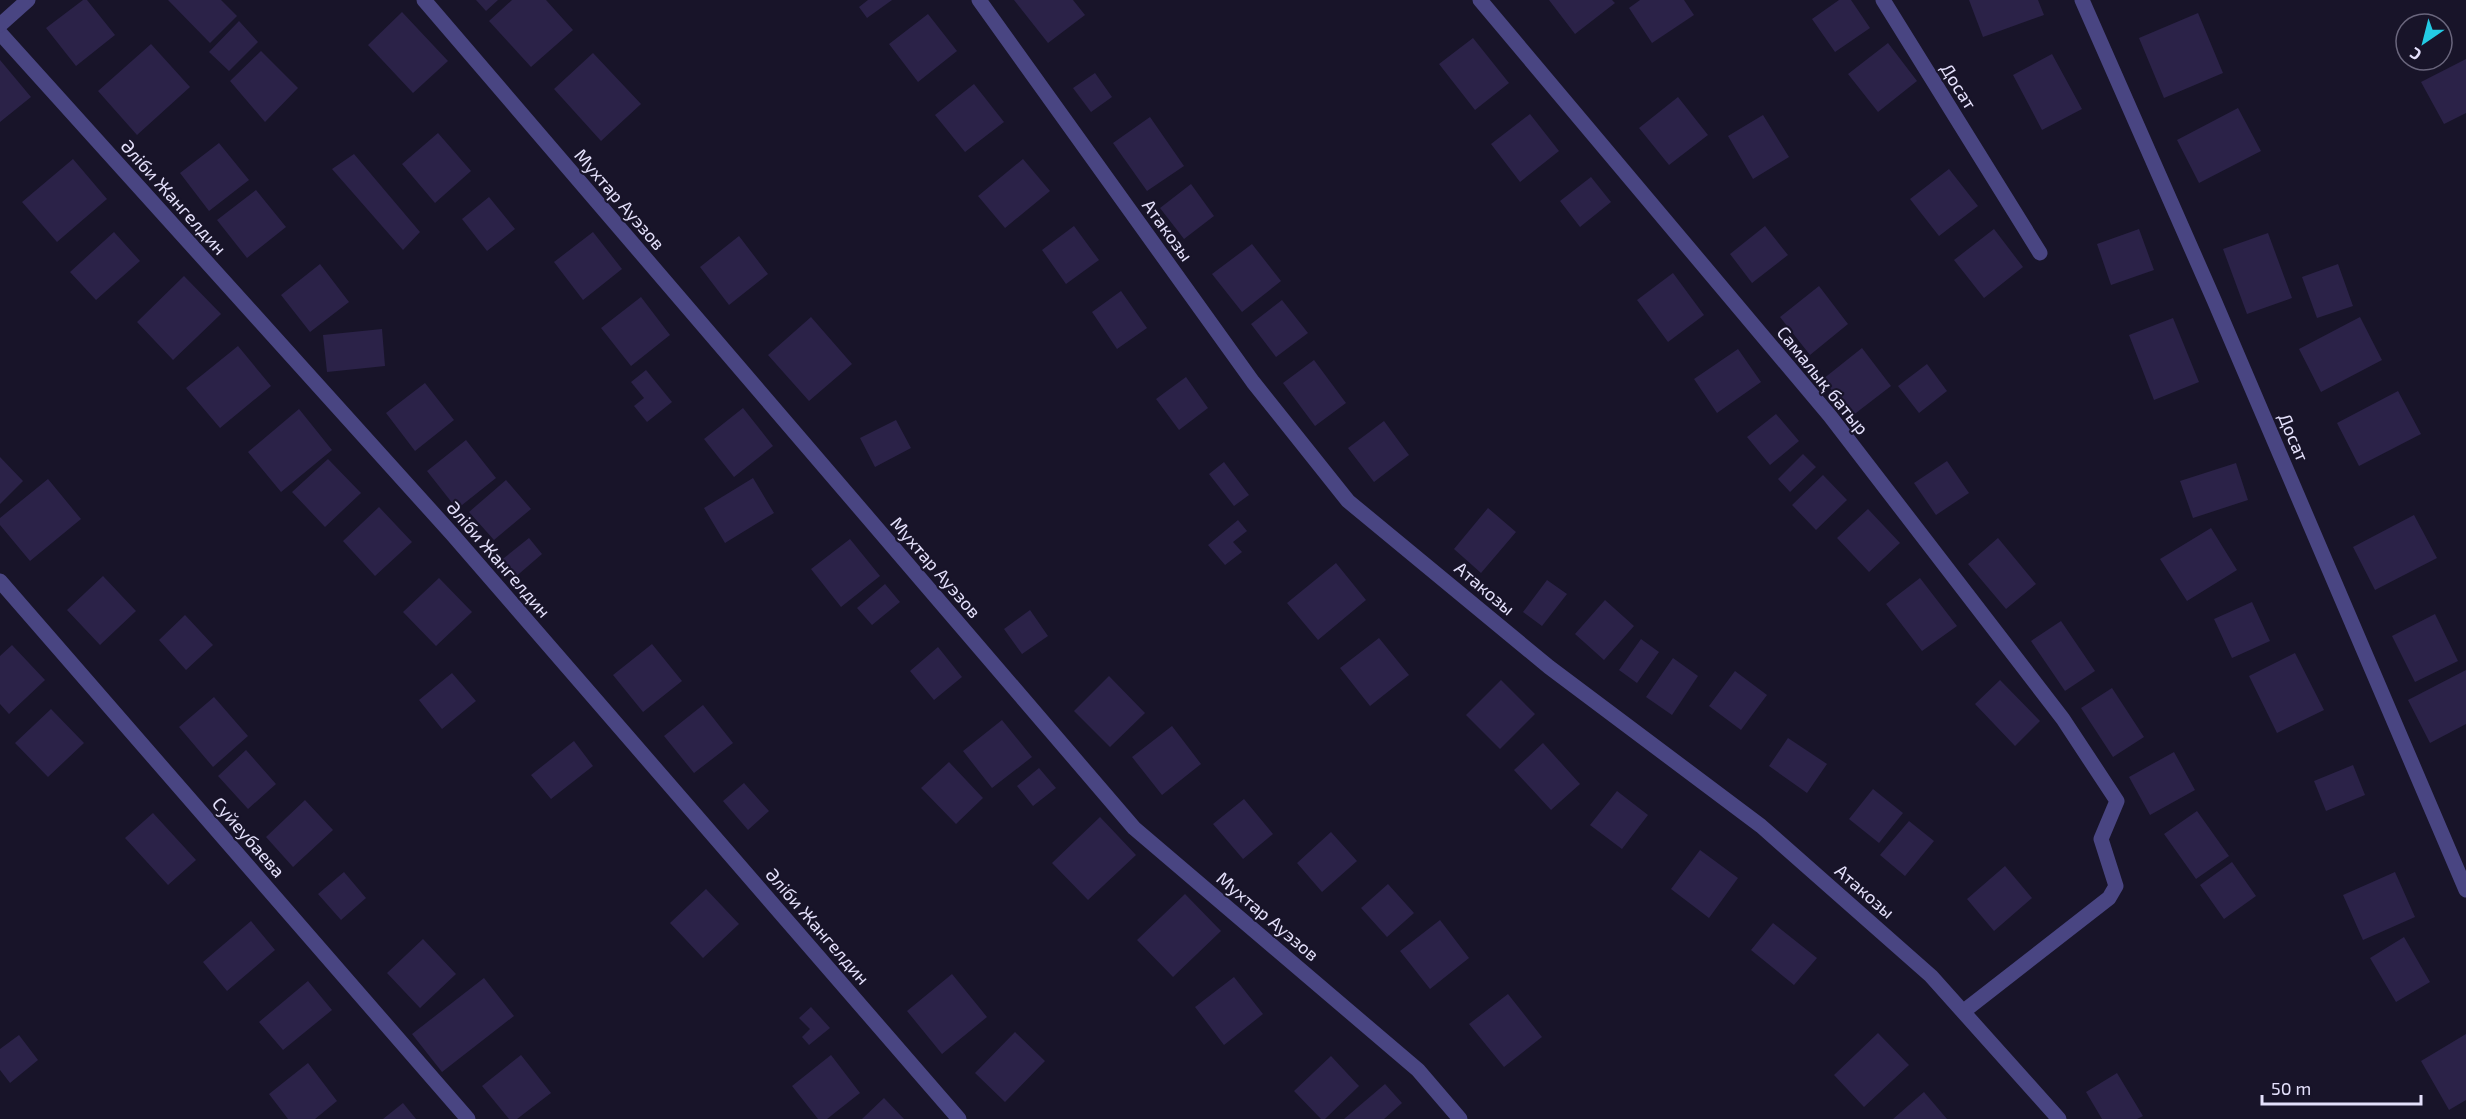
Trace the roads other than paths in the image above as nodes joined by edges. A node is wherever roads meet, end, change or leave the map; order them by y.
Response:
1 (28, 0) edge
2 (424, 0) edge
3 (979, 0) edge
4 (1479, 0) edge
5 (1883, 0) edge
6 (2082, 0) edge
7 (0, 25) edge
8 (0, 33) edge
9 (2040, 254) dead end
10 (0, 581) edge
11 (2466, 890) edge
12 (1964, 1011) junction
13 (468, 1119) edge
14 (959, 1119) edge
15 (1460, 1119) edge
16 (2059, 1119) edge

1 - 7 street
2 - 15 street, Мухтар Ауэзов
3 - 12 street, Атакозы
4 - 12 street, Самалық батыр
5 - 9 street, Досат
6 - 11 street, Досат
8 - 14 street, Әліби Жангелдин
10 - 13 street, Суйеубаева
12 - 16 street, Атакозы

